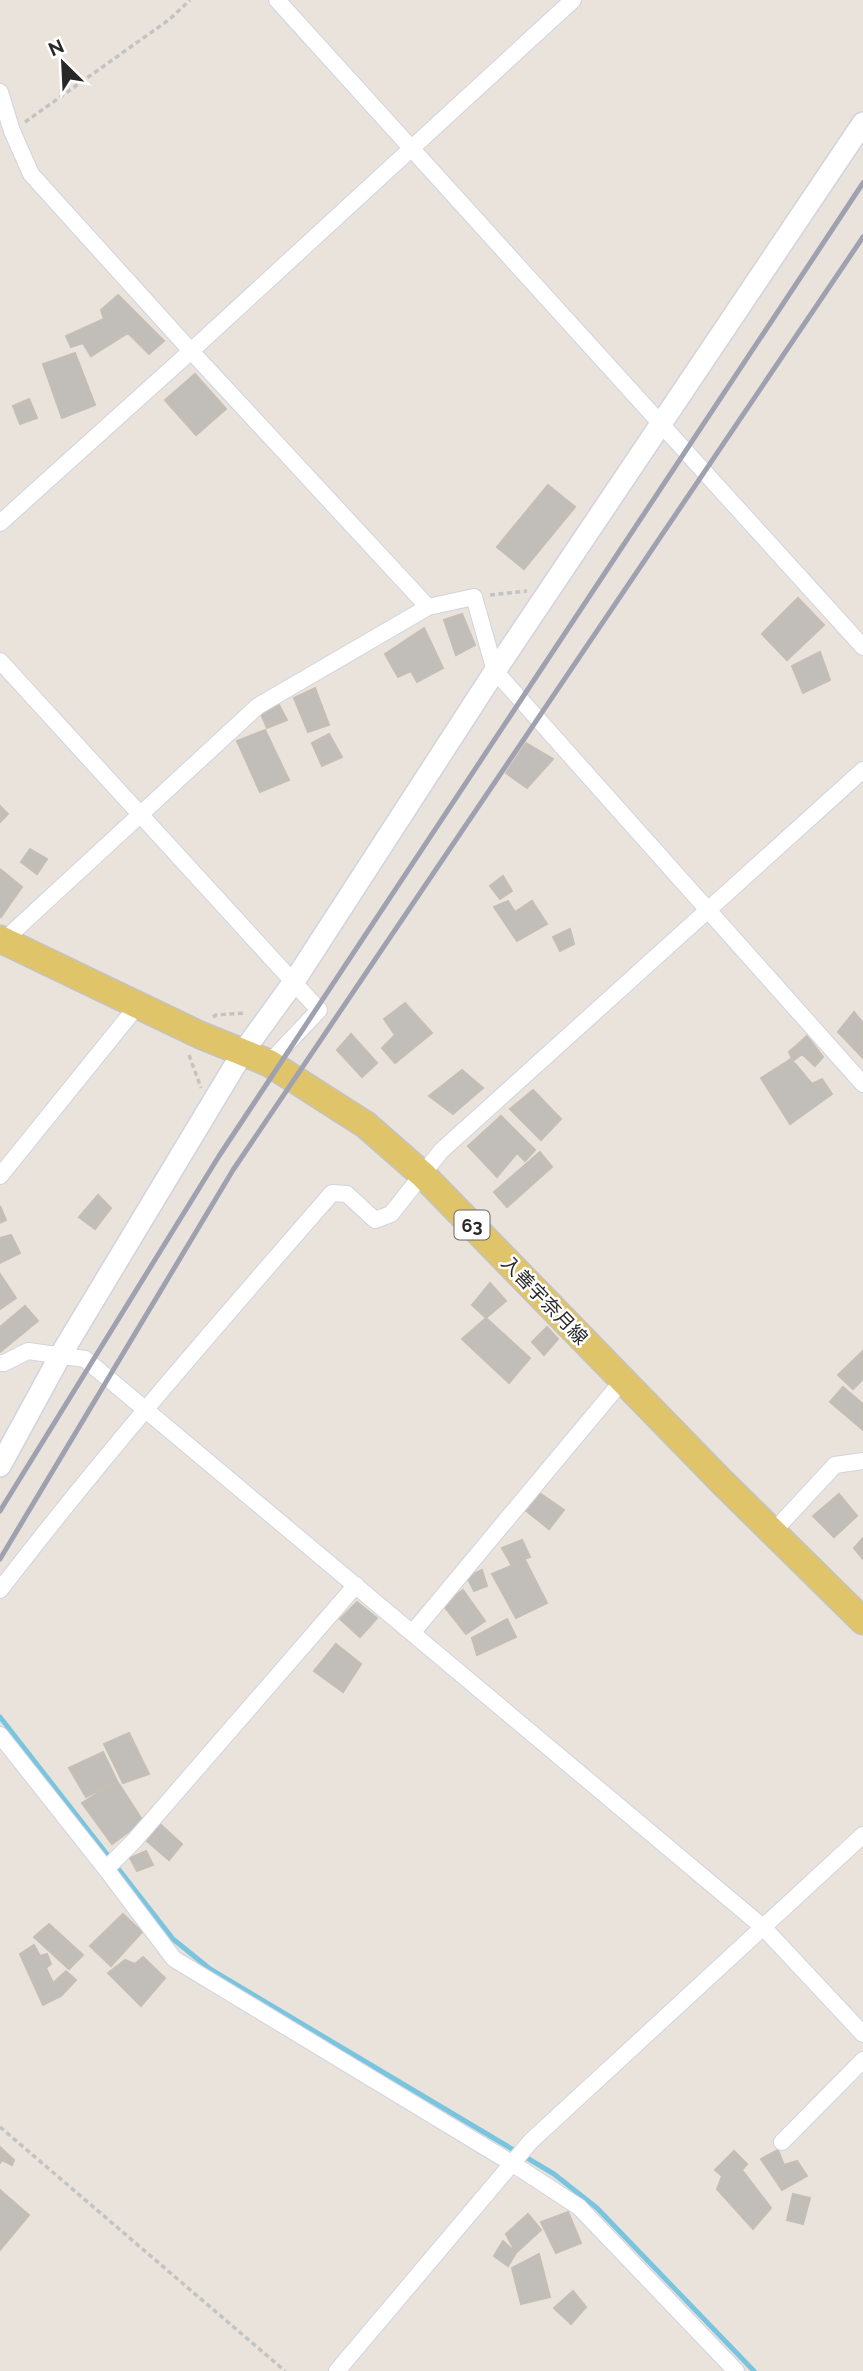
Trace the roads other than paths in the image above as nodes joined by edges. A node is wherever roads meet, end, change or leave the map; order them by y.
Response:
1 (277, 0) edge
2 (573, 0) edge
3 (0, 92) edge
4 (863, 123) edge
5 (410, 149) junction
6 (191, 352) junction
7 (660, 424) junction
8 (0, 523) edge
9 (428, 607) junction
10 (863, 647) edge
11 (0, 661) edge
12 (495, 671) junction
13 (863, 770) edge
14 (141, 816) junction
15 (708, 912) junction
16 (2, 940) edge
17 (293, 983) junction
18 (138, 1005) junction
19 (243, 1052) junction
20 (269, 1063) junction
21 (863, 1084) edge
22 (422, 1175) junction
23 (0, 1176) edge
24 (60, 1356) junction
25 (0, 1363) edge
26 (623, 1380) junction
27 (146, 1408) junction
28 (863, 1461) edge
29 (0, 1465) edge
30 (773, 1532) junction
31 (356, 1585) junction
32 (0, 1590) edge
33 (863, 1621) edge
34 (413, 1632) junction
35 (0, 1735) edge
36 (863, 1835) edge
37 (106, 1869) junction
38 (763, 1927) junction
39 (863, 2034) edge
40 (863, 2060) edge
41 (782, 2142) dead end
42 (513, 2164) junction
43 (337, 2371) edge
44 (736, 2371) edge

1 - 5 street
2 - 5 street
3 - 6 street
4 - 7 street
5 - 6 street
5 - 7 street
6 - 8 street
6 - 9 street
7 - 10 street
7 - 12 street
9 - 12 street
9 - 14 street
11 - 14 street
12 - 15 street
12 - 17 street
13 - 15 street
14 - 16 street
14 - 17 street
15 - 21 street
15 - 22 street
16 - 18 main road, 入善宇奈月線 / 63
17 - 19 street
17 - 20 street
18 - 19 main road, 入善宇奈月線 / 63
18 - 23 street
19 - 20 main road, 入善宇奈月線 / 63
19 - 24 street
20 - 22 main road, 入善宇奈月線 / 63
22 - 26 main road, 入善宇奈月線 / 63
22 - 27 street
24 - 25 street
24 - 27 street
24 - 29 street
26 - 30 main road, 入善宇奈月線 / 63
26 - 34 street
27 - 31 street
27 - 32 street
28 - 30 street
30 - 33 main road, 入善宇奈月線 / 63
31 - 34 street
31 - 37 street
34 - 38 street
35 - 37 street
36 - 38 street
37 - 42 street
38 - 39 street
38 - 42 street
40 - 41 street
42 - 43 street
42 - 44 street

